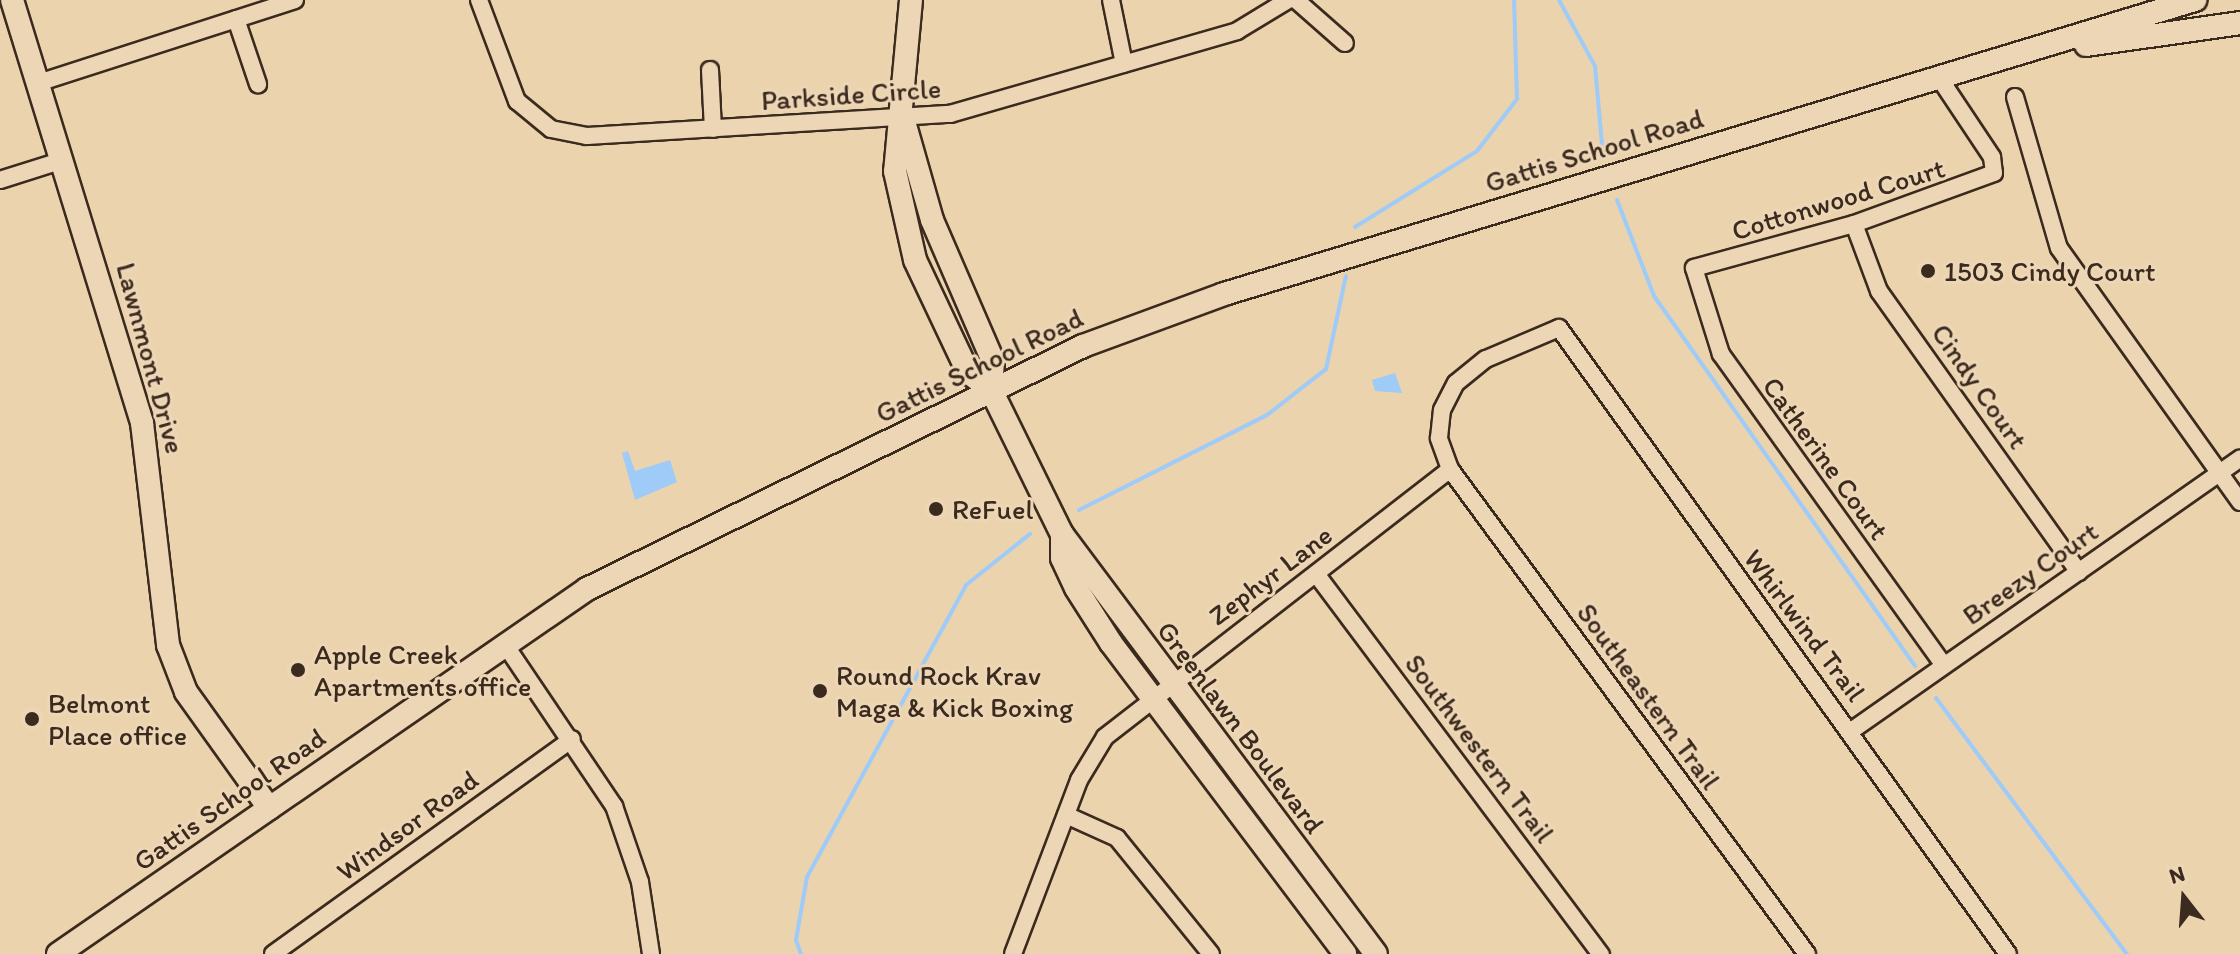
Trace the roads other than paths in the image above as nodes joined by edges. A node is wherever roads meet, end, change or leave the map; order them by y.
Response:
1 (12, 0) edge
2 (295, 0) edge
3 (479, 0) edge
4 (911, 0) edge
5 (1111, 0) edge
6 (1288, 0) edge
7 (1296, 0) edge
8 (2195, 0) edge
9 (236, 19) junction
10 (2240, 23) edge
11 (1345, 43) dead end
12 (2029, 52) junction
13 (1124, 64) junction
14 (710, 70) dead end
15 (1940, 79) junction
16 (38, 83) junction
17 (258, 84) dead end
18 (2015, 97) dead end
19 (903, 118) junction
20 (713, 129) junction
21 (63, 160) junction
22 (0, 180) edge
23 (1854, 224) junction
24 (1694, 268) joint
25 (991, 390) junction
26 (2240, 459) edge
27 (1450, 469) junction
28 (2220, 473) junction
29 (2240, 502) edge
30 (1062, 534) junction
31 (2079, 572) junction
32 (1317, 575) junction
33 (504, 643) junction
34 (1943, 664) junction
35 (1171, 682) junction
36 (1150, 697) junction
37 (1851, 731) junction
38 (572, 739) junction
39 (269, 808) junction
40 (1066, 815) junction
41 (58, 954) edge
42 (273, 954) edge
43 (651, 954) edge
44 (1013, 954) edge
45 (1211, 954) edge
46 (1345, 954) edge
47 (1376, 954) edge
48 (1601, 954) edge
49 (1807, 954) edge
50 (2008, 954) edge

1 - 16 main road, Lawnmont Drive
2 - 9 street
3 - 20 street, Parkside Circle
4 - 19 main road, Greenlawn Boulevard
5 - 13 street
6 - 13 street, Parkside Circle
7 - 11 street
8 - 12 main road, Gattis School Road
9 - 16 street
9 - 17 street
10 - 12 main road, Gattis School Road
12 - 15 main road, Gattis School Road
13 - 19 street, Parkside Circle
14 - 20 street
15 - 23 street, Cottonwood Court
15 - 25 main road, Gattis School Road
16 - 21 main road, Lawnmont Drive
18 - 28 street
19 - 20 street, Parkside Circle
19 - 25 main road, Greenlawn Boulevard
19 - 25 main road, Greenlawn Boulevard
21 - 22 street
21 - 39 main road, Lawnmont Drive
23 - 24 street, Cottonwood Court
23 - 31 street, Cindy Court
24 - 34 street, Catherine Court
25 - 30 main road, Greenlawn Boulevard
25 - 33 main road, Gattis School Road
26 - 28 street, Breezy Court
27 - 32 street, Zephyr Lane
27 - 37 street, Whirlwind Trail
27 - 49 street, Southeastern Trail
28 - 29 street
28 - 31 street, Breezy Court
30 - 35 main road, Greenlawn Boulevard
30 - 36 main road, Greenlawn Boulevard
31 - 34 street, Breezy Court
32 - 35 street, Zephyr Lane
32 - 48 street, Southwestern Trail
33 - 38 street
33 - 39 main road, Gattis School Road
34 - 37 street, Breezy Court
35 - 36 street, Zephyr Lane
35 - 47 main road, Greenlawn Boulevard
36 - 40 street, Zephyr Lane
36 - 46 main road, Greenlawn Boulevard
37 - 50 street, Whirlwind Trail
38 - 42 street, Windsor Road
38 - 43 street
39 - 41 main road, Gattis School Road
40 - 44 street, Zephyr Lane
40 - 45 street

